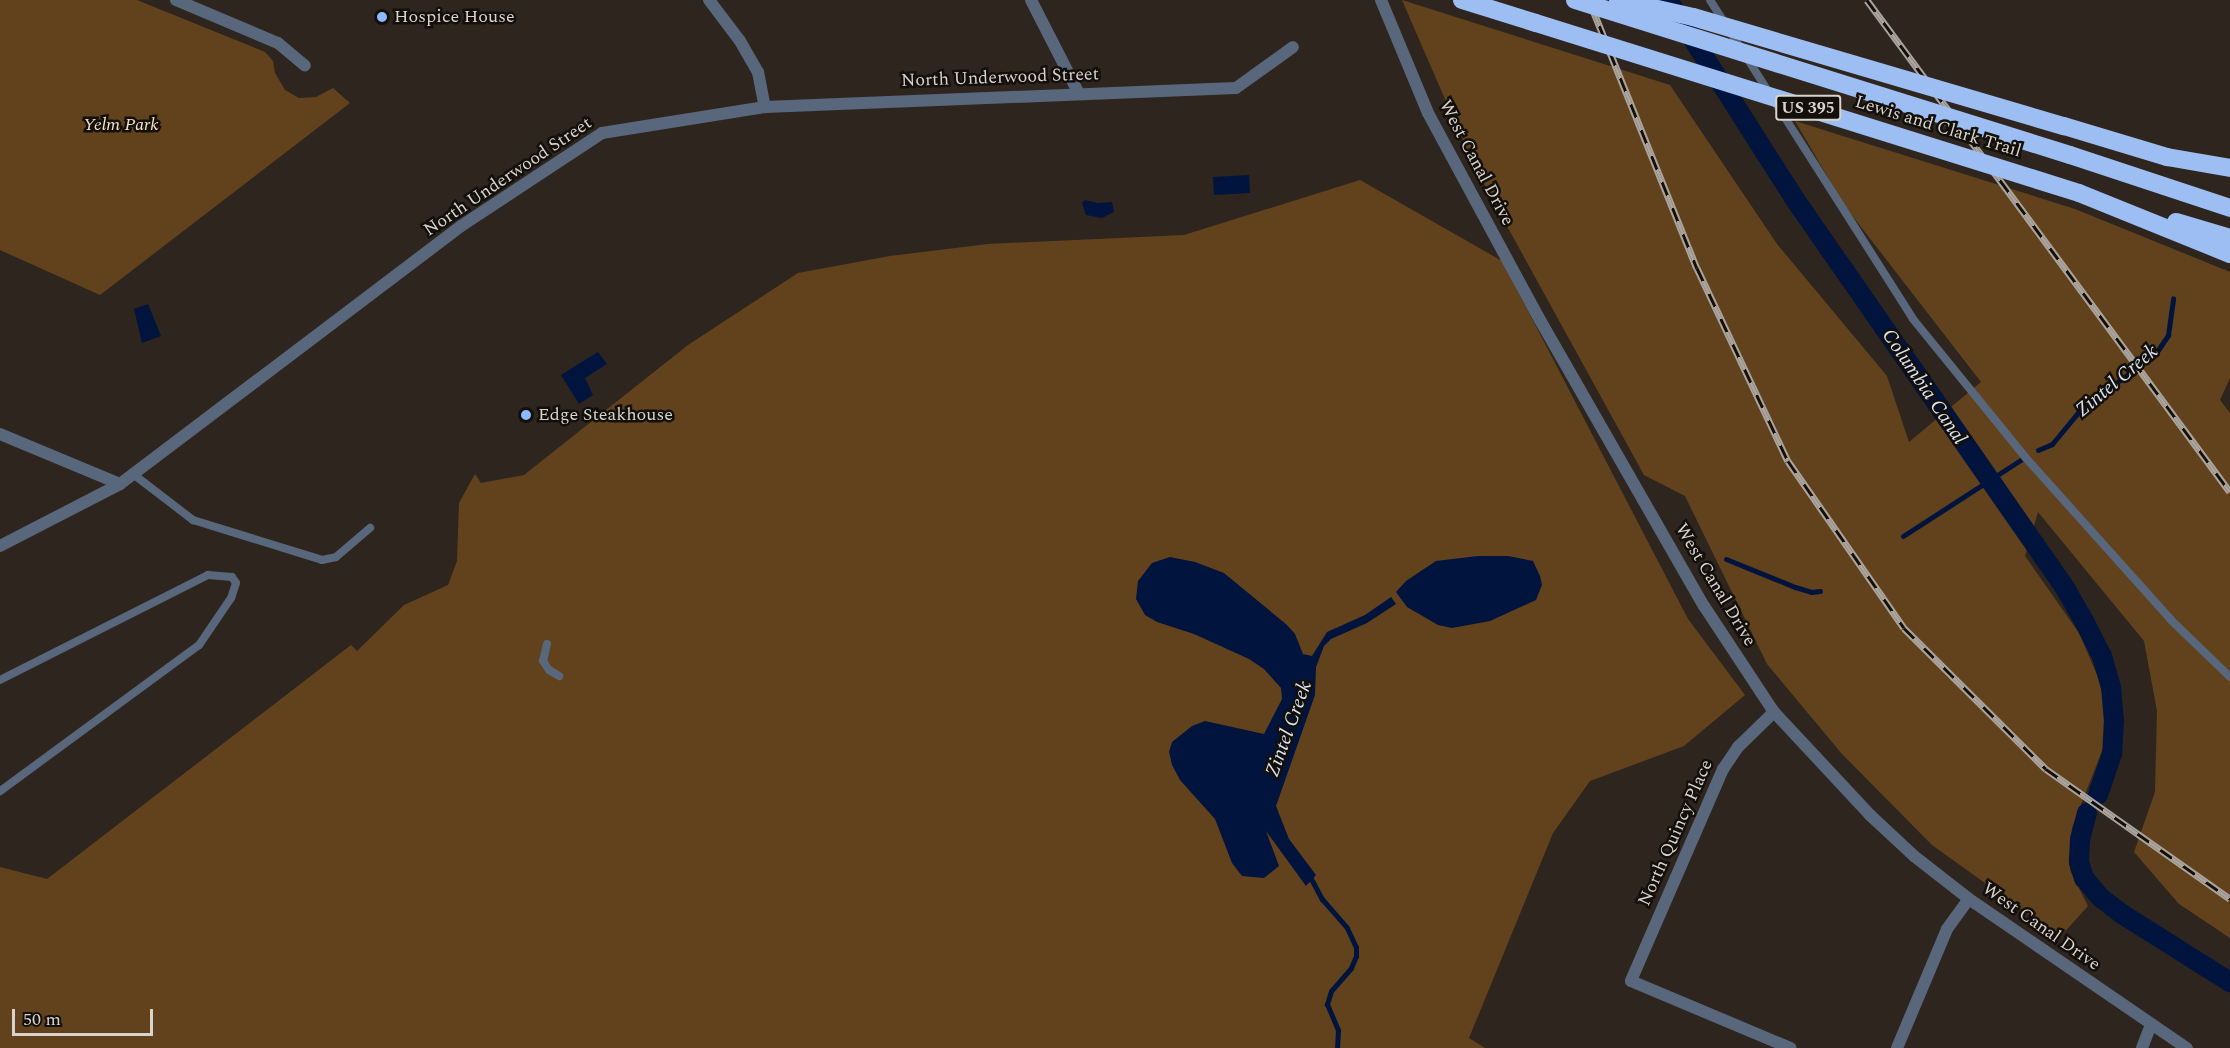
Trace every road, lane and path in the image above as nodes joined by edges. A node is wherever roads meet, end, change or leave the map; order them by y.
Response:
1 (176, 0) edge
2 (710, 0) edge
3 (1031, 0) edge
4 (1381, 0) edge
5 (1462, 0) edge
6 (1575, 0) edge
7 (1618, 0) edge
8 (1710, 0) edge
9 (1293, 47) dead end
10 (305, 66) dead end
11 (1078, 92) junction
12 (765, 107) junction
13 (2230, 168) edge
14 (2079, 193) junction
15 (2230, 208) edge
16 (2230, 238) edge
17 (2230, 254) edge
18 (0, 434) edge
19 (133, 474) junction
20 (120, 484) junction
21 (370, 528) dead end
22 (0, 546) edge
23 (547, 644) dead end
24 (559, 676) dead end
25 (2230, 677) edge
26 (0, 680) edge
27 (1774, 712) junction
28 (0, 791) edge
29 (1968, 899) junction
30 (2151, 1025) junction
31 (1790, 1048) edge
32 (1897, 1048) edge
33 (2142, 1048) edge
34 (2187, 1048) edge

1 - 10 street
2 - 12 street
3 - 11 street
4 - 27 street, West Canal Drive
5 - 14 highway, Lewis and Clark Trail / US 395, bridge
6 - 15 highway, Lewis and Clark Trail / US 395, bridge
7 - 13 highway, bridge
8 - 25 lane
9 - 11 street, North Underwood Street
11 - 12 street, North Underwood Street
12 - 19 street, North Underwood Street
14 - 16 highway, Lewis and Clark Trail / US 395
14 - 17 highway
18 - 20 street
19 - 20 street, North Underwood Street
19 - 21 lane
20 - 22 street, North Underwood Street
23 - 24 lane
26 - 28 lane
27 - 29 street, West Canal Drive
27 - 31 street, North Quincy Place
29 - 30 street, West Canal Drive
29 - 32 street
30 - 33 street
30 - 34 street, West Canal Drive

